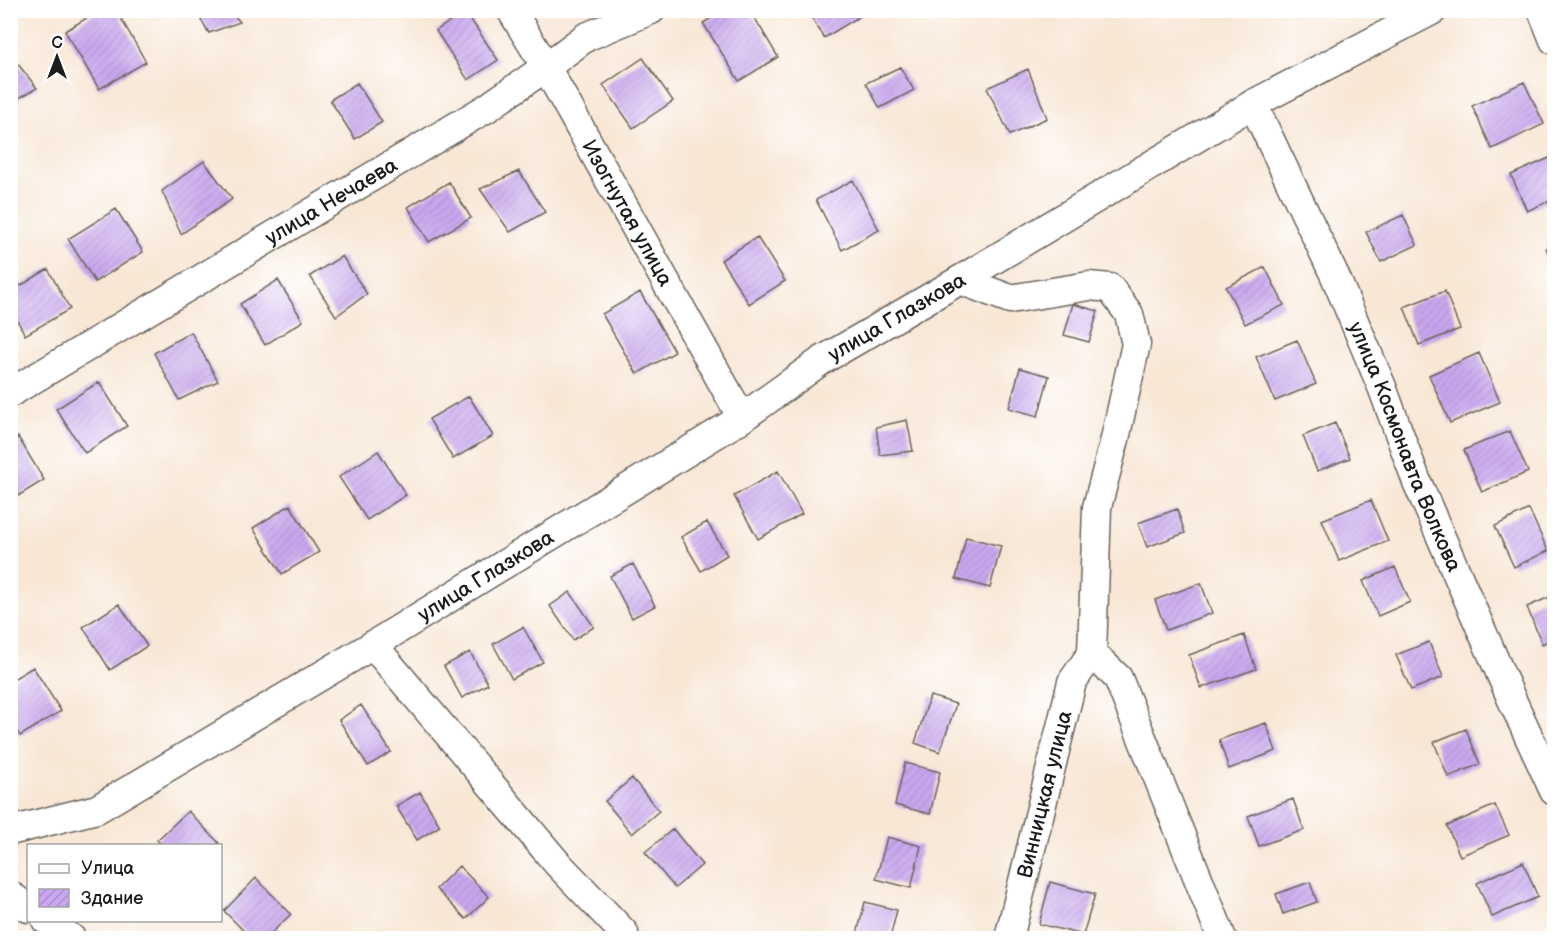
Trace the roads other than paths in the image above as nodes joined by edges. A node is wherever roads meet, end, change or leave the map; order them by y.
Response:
1 (512, 10) edge
2 (651, 10) edge
3 (1433, 10) edge
4 (1542, 10) edge
5 (1554, 40) edge
6 (546, 68) junction
7 (1253, 104) junction
8 (960, 280) junction
9 (10, 393) edge
10 (742, 418) junction
11 (374, 645) junction
12 (1092, 653) junction
13 (1554, 791) edge
14 (10, 831) edge
15 (10, 895) edge
16 (27, 907) edge
17 (46, 922) edge
18 (624, 933) dead end
19 (70, 939) edge
20 (1009, 939) edge
21 (1222, 939) edge

1 - 6 street, Изогнутая улица
2 - 6 street, улица Нечаева
3 - 7 street, улица Глазкова
4 - 5 street
6 - 9 street, улица Нечаева
6 - 10 street, Изогнутая улица
7 - 8 street, улица Глазкова
7 - 13 street, улица Космонавта Волкова
8 - 10 street, улица Глазкова
8 - 12 street
10 - 11 street, улица Глазкова
11 - 14 street, улица Глазкова
11 - 18 street
12 - 20 street, Винницкая улица
12 - 21 street
15 - 16 street
17 - 19 street

